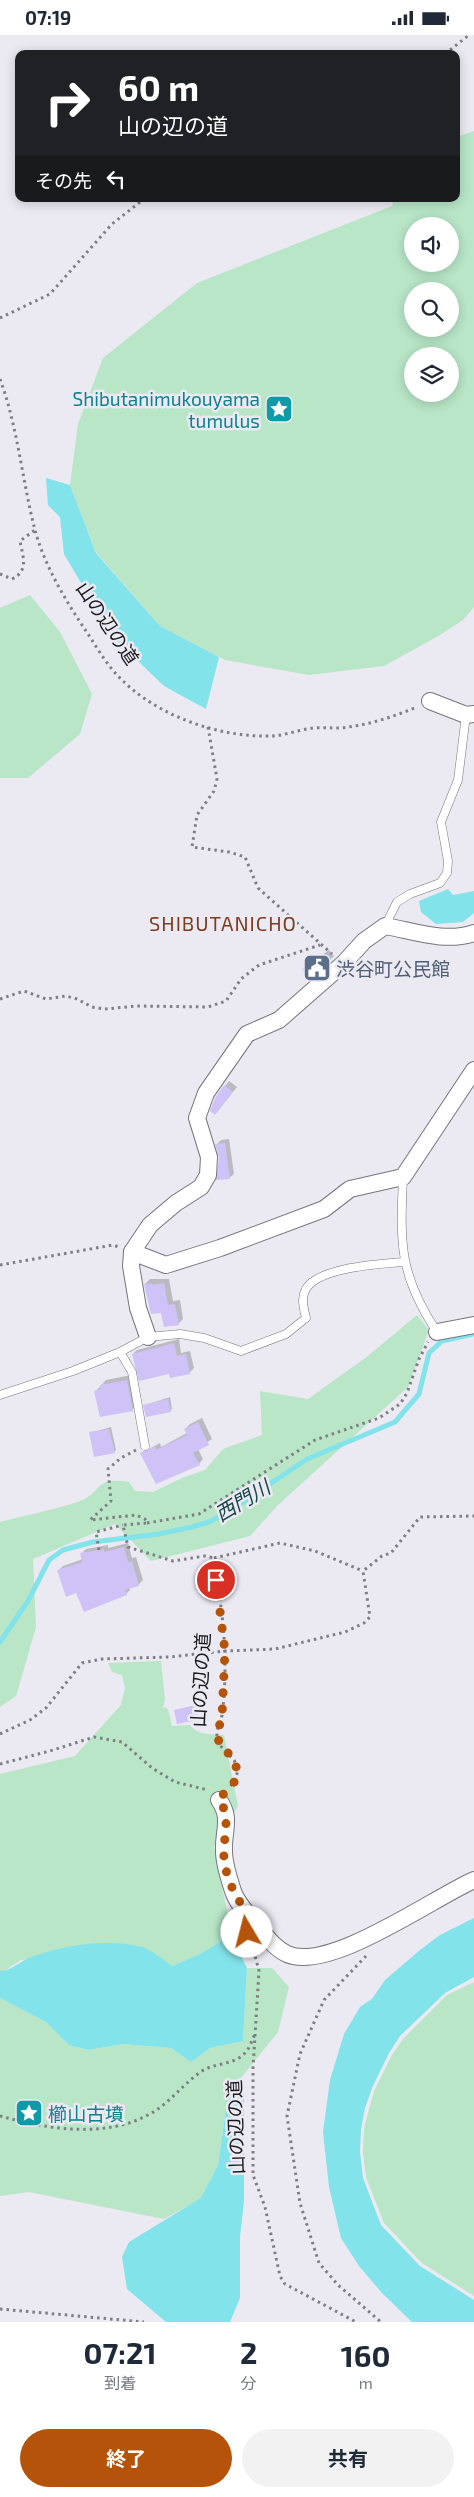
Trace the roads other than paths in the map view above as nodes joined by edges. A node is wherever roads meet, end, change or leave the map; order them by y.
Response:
1 (430, 701) road end
2 (470, 714) edge
3 (386, 926) junction
4 (474, 933) edge
5 (474, 1070) edge
6 (403, 1177) junction
7 (132, 1252) junction
8 (404, 1262) junction
9 (474, 1325) edge
10 (437, 1332) joint
11 (148, 1337) junction
12 (120, 1352) junction
13 (0, 1395) edge
14 (145, 1446) road end
15 (219, 1799) road end
16 (474, 1880) edge

1 - 2 street
2 - 3 lane
3 - 4 street
3 - 7 street
5 - 6 street
6 - 7 street
6 - 8 lane
7 - 11 street
8 - 10 lane
8 - 11 lane
9 - 10 street
11 - 12 lane
12 - 13 lane
12 - 14 lane
15 - 16 street

